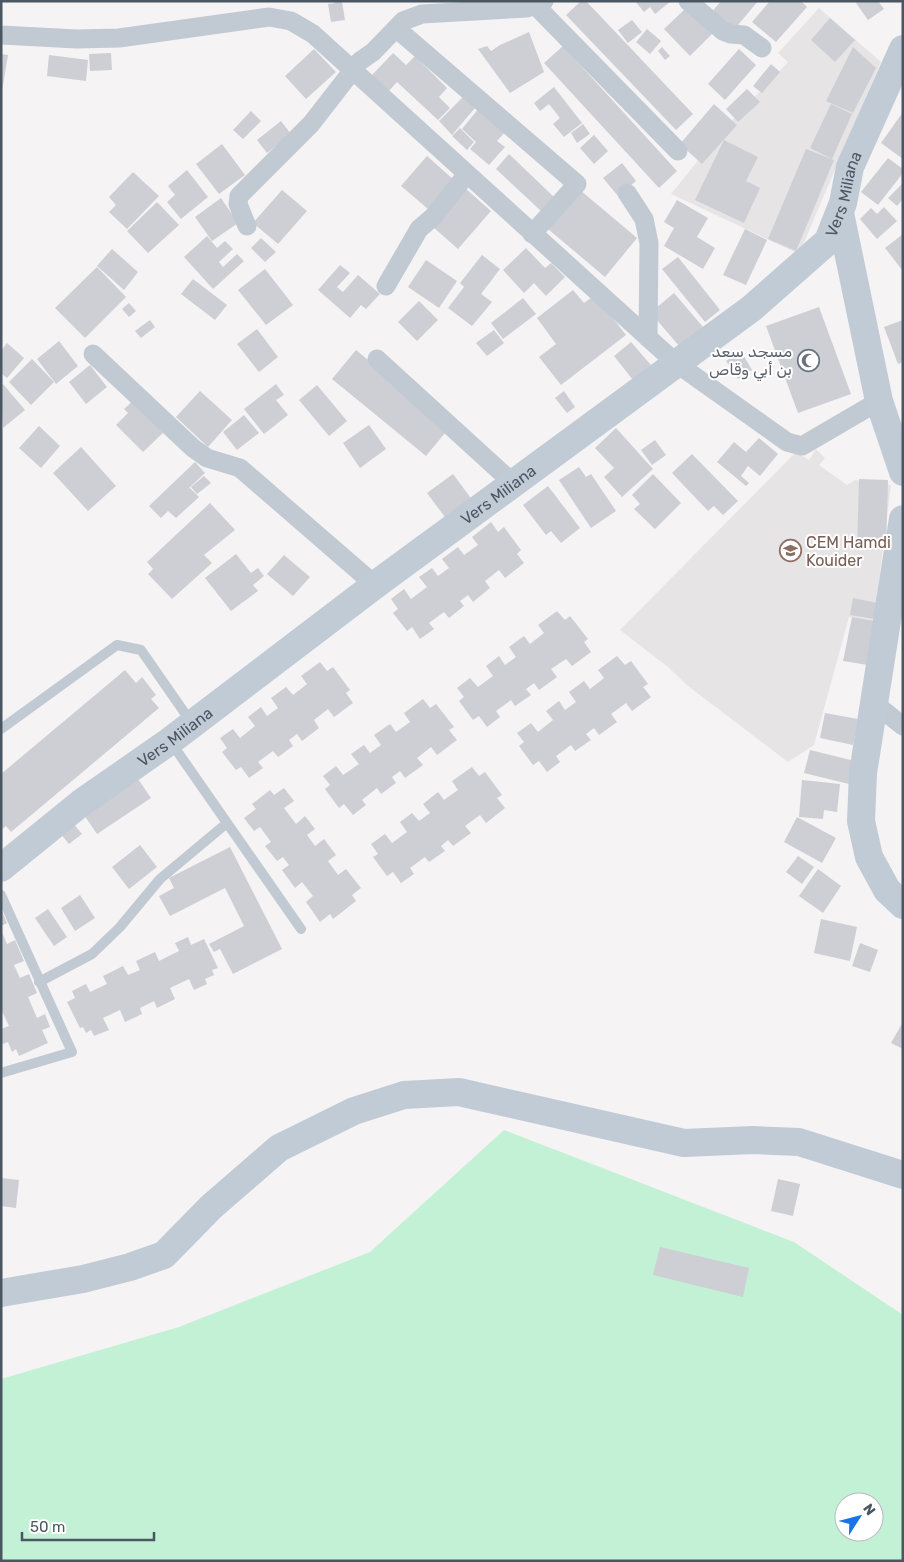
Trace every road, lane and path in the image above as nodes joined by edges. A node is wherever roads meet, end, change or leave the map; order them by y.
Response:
1 (688, 1) edge
2 (540, 3) edge
3 (397, 28) junction
4 (1, 35) edge
5 (762, 48) dead end
6 (903, 49) edge
7 (352, 72) junction
8 (678, 151) dead end
9 (466, 175) junction
10 (627, 194) dead end
11 (840, 212) junction
12 (247, 226) dead end
13 (532, 234) junction
14 (386, 286) dead end
15 (648, 338) junction
16 (93, 354) dead end
17 (377, 358) dead end
18 (676, 363) junction
19 (879, 401) junction
20 (900, 455) edge
21 (513, 483) junction
22 (903, 519) edge
23 (375, 585) junction
24 (874, 703) junction
25 (192, 723) junction
26 (903, 726) edge
27 (1, 729) edge
28 (170, 741) junction
29 (227, 824) junction
30 (3, 865) edge
31 (1, 896) edge
32 (903, 905) edge
33 (300, 929) dead end
34 (39, 982) junction
35 (1, 1073) edge
36 (903, 1175) edge
37 (1, 1293) edge

1 - 5 street
2 - 3 street
2 - 8 street
3 - 7 street
3 - 13 street
4 - 7 street
6 - 11 street, Vers Miliana
7 - 9 street
7 - 12 street
9 - 13 street
9 - 14 street
10 - 15 street
11 - 18 street, Vers Miliana
11 - 19 street
13 - 15 street
15 - 18 street
16 - 23 street
17 - 21 street
18 - 19 street
18 - 21 street, Vers Miliana
19 - 20 street
21 - 23 street, Vers Miliana
22 - 24 street
23 - 25 street, Vers Miliana
24 - 26 street
24 - 32 street
25 - 27 lane
25 - 28 street, Vers Miliana
28 - 29 lane
28 - 30 street, Vers Miliana
29 - 33 lane
29 - 34 lane
31 - 34 lane
34 - 35 lane
36 - 37 street

